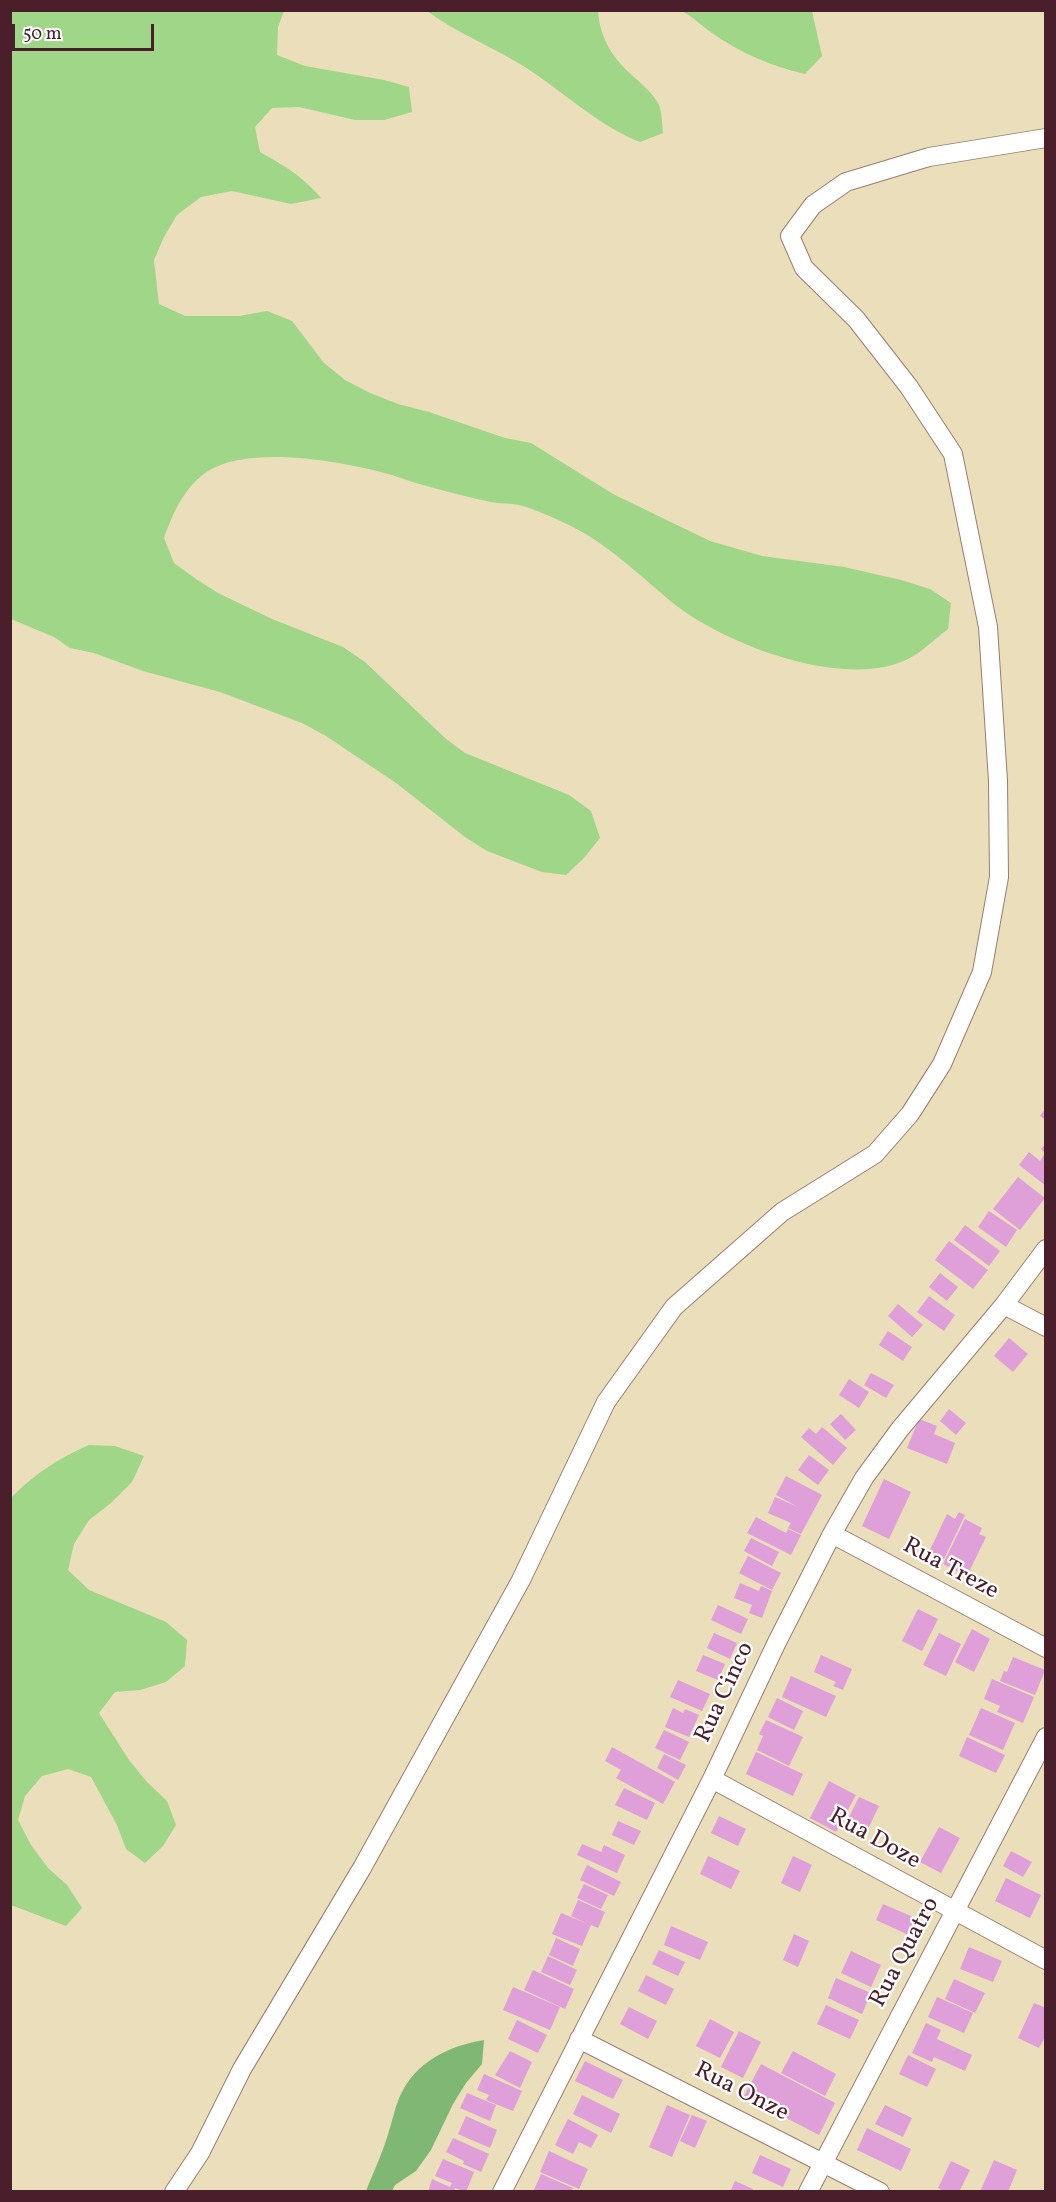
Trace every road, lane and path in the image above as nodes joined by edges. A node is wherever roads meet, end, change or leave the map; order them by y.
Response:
1 (1046, 138) edge
2 (1046, 1249) edge
3 (1004, 1305) junction
4 (1046, 1327) edge
5 (832, 1534) junction
6 (1046, 1648) edge
7 (1046, 1737) edge
8 (712, 1779) junction
9 (955, 1912) junction
10 (1046, 1960) edge
11 (579, 2039) junction
12 (823, 2161) junction
13 (174, 2192) edge
14 (502, 2192) edge
15 (808, 2192) edge
16 (880, 2192) edge

1 - 13 street
2 - 3 street, Rua Cinco
3 - 4 street
3 - 5 street, Rua Cinco
5 - 6 street, Rua Treze
5 - 8 street, Rua Cinco
7 - 9 street, Rua Quatro
8 - 9 street, Rua Doze
8 - 11 street, Rua Cinco
9 - 10 street, Rua Doze
9 - 12 street, Rua Quatro
11 - 12 street, Rua Onze
11 - 14 street, Rua Cinco
12 - 15 street, Rua Quatro
12 - 16 street, Rua Onze

